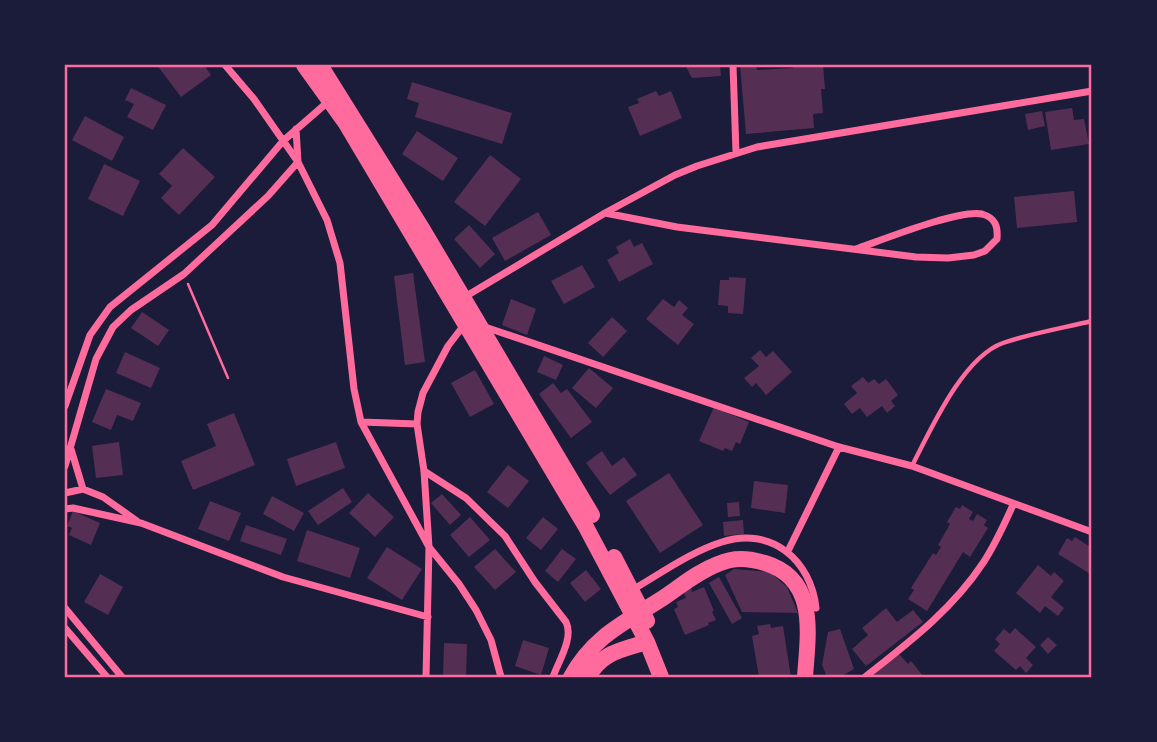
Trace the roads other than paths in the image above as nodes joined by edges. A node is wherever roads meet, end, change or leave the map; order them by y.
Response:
1 (225, 65) edge
2 (304, 65) edge
3 (320, 65) edge
4 (733, 65) edge
5 (1092, 91) edge
6 (330, 101) junction
7 (296, 129) junction
8 (284, 141) junction
9 (736, 153) junction
10 (298, 162) junction
11 (605, 213) junction
12 (856, 249) junction
13 (462, 298) junction
14 (1092, 321) edge
15 (471, 325) junction
16 (65, 406) edge
17 (361, 422) junction
18 (417, 424) junction
19 (71, 447) junction
20 (839, 447) junction
21 (65, 466) edge
22 (912, 466) junction
23 (424, 471) junction
24 (83, 489) junction
25 (65, 493) edge
26 (1013, 505) junction
27 (65, 509) edge
28 (141, 523) junction
29 (1092, 532) edge
30 (429, 547) junction
31 (788, 551) junction
32 (632, 590) junction
33 (65, 608) edge
34 (816, 608) dead end
35 (428, 617) junction
36 (65, 628) edge
37 (647, 642) junction
38 (107, 677) edge
39 (122, 677) edge
40 (426, 677) edge
41 (501, 677) edge
42 (553, 677) edge
43 (571, 677) edge
44 (588, 677) edge
45 (660, 677) edge
46 (672, 677) edge
47 (804, 677) edge
48 (865, 677) edge

1 - 8 street
2 - 6 highway
3 - 13 highway
4 - 9 street
5 - 9 street
6 - 7 street
6 - 15 highway
7 - 8 street
7 - 10 street
8 - 10 street
8 - 16 street
9 - 11 street
10 - 17 street
10 - 19 street
11 - 12 street
11 - 13 street
12 - 12 street
13 - 15 highway
14 - 22 lane
15 - 18 street
15 - 20 street
15 - 32 highway
15 - 37 highway
17 - 18 street
17 - 30 street
18 - 23 street
19 - 21 street
19 - 24 street
20 - 22 street
20 - 31 street
22 - 26 street
23 - 30 street
23 - 42 street
24 - 25 street
24 - 28 street
26 - 29 street
26 - 48 street
27 - 28 street
28 - 35 street
30 - 35 street
30 - 41 street
31 - 32 street
31 - 34 street
32 - 46 highway
33 - 39 street
35 - 40 street
36 - 38 street
37 - 44 highway
37 - 45 highway
43 - 47 highway

